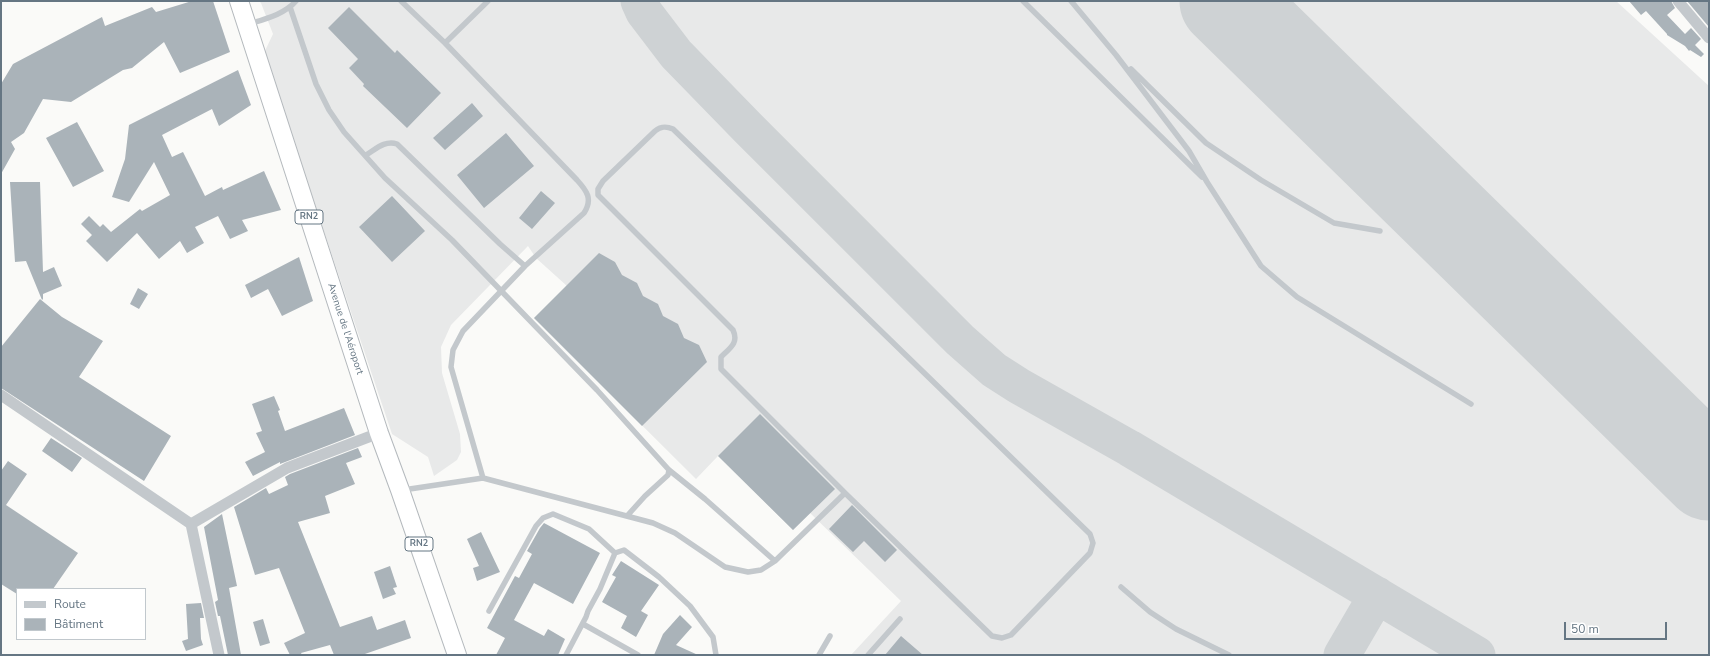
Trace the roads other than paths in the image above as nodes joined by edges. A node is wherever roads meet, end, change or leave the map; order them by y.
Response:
1 (239, 1) edge
2 (296, 1) edge
3 (401, 1) edge
4 (488, 1) edge
5 (1023, 1) edge
6 (1071, 1) edge
7 (1678, 1) edge
8 (290, 7) junction
9 (247, 25) junction
10 (1709, 38) edge
11 (445, 43) junction
12 (1116, 55) junction
13 (366, 155) junction
14 (1206, 182) junction
15 (1380, 231) dead end
16 (525, 266) junction
17 (502, 292) junction
18 (1, 395) edge
19 (1471, 404) dead end
20 (379, 433) junction
21 (669, 470) junction
22 (483, 478) junction
23 (400, 490) junction
24 (845, 493) junction
25 (627, 516) junction
26 (191, 524) junction
27 (616, 553) junction
28 (775, 561) junction
29 (1121, 587) dead end
30 (489, 611) dead end
31 (900, 619) dead end
32 (583, 624) junction
33 (830, 636) dead end
34 (218, 655) edge
35 (457, 655) edge
36 (566, 655) edge
37 (638, 655) edge
38 (716, 655) edge
39 (819, 655) edge
40 (868, 655) edge
41 (1229, 655) edge

1 - 9 highway, Avenue de l'Aéroport / RN2
2 - 8 lane
3 - 11 lane
4 - 11 lane
5 - 14 lane
6 - 12 lane
7 - 10 street
8 - 9 lane
8 - 13 lane
9 - 20 highway, Avenue de l'Aéroport / RN2
11 - 16 lane
12 - 14 lane
12 - 15 lane
13 - 16 lane
13 - 17 lane
14 - 19 lane
16 - 17 lane
17 - 21 lane
17 - 22 lane
18 - 26 street
20 - 23 highway, Avenue de l'Aéroport / RN2
20 - 26 street
21 - 25 lane
21 - 28 lane
22 - 23 lane
22 - 25 lane
23 - 35 highway, Avenue de l'Aéroport / RN2
24 - 24 lane
24 - 28 lane
25 - 28 lane
26 - 34 street
27 - 30 lane
27 - 32 lane
27 - 38 lane
29 - 41 lane
31 - 40 lane
32 - 36 lane
32 - 37 lane
33 - 39 lane

